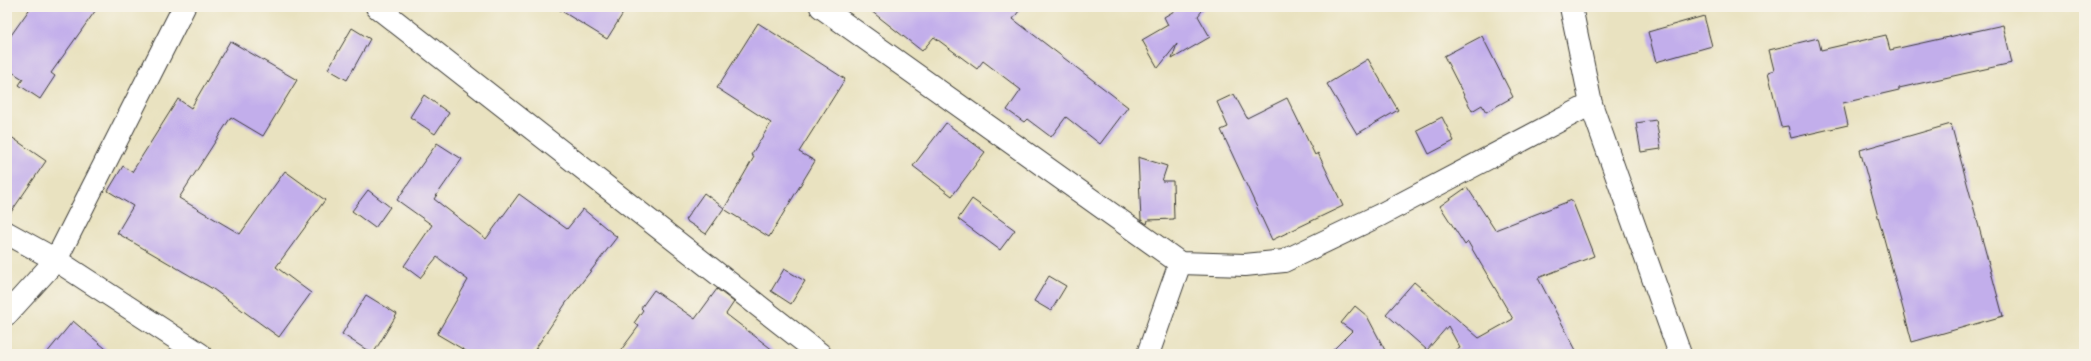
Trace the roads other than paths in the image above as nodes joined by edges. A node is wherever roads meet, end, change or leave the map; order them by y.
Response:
1 (184, 7) edge
2 (377, 7) edge
3 (822, 7) edge
4 (1571, 7) edge
5 (1591, 104) junction
6 (7, 233) edge
7 (56, 260) junction
8 (1180, 263) junction
9 (7, 314) edge
10 (200, 354) edge
11 (820, 354) edge
12 (1148, 354) edge
13 (1680, 354) edge

1 - 7 street
2 - 11 street
3 - 8 street
4 - 5 street
5 - 8 street
5 - 13 street
6 - 7 street
7 - 9 street
7 - 10 street
8 - 12 street

